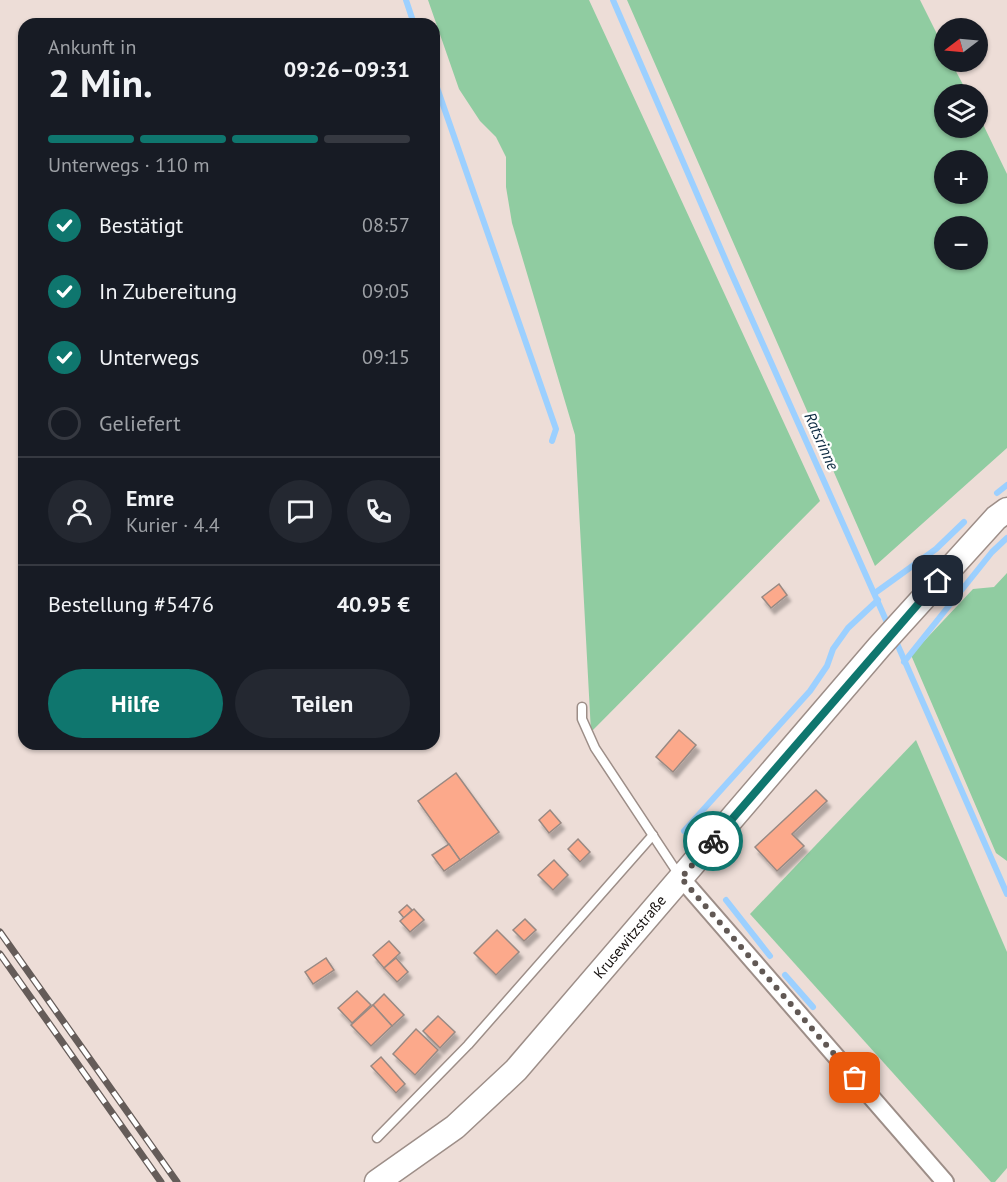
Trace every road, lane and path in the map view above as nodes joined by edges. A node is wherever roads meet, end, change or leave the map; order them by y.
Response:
1 (1007, 510) edge
2 (582, 707) dead end
3 (653, 835) junction
4 (681, 878) junction
5 (377, 1138) dead end
6 (377, 1182) edge
7 (945, 1182) edge

1 - 4 main road, Krusewitzstraße
2 - 3 lane
3 - 4 lane
3 - 5 lane
4 - 6 main road, Krusewitzstraße
4 - 7 street

